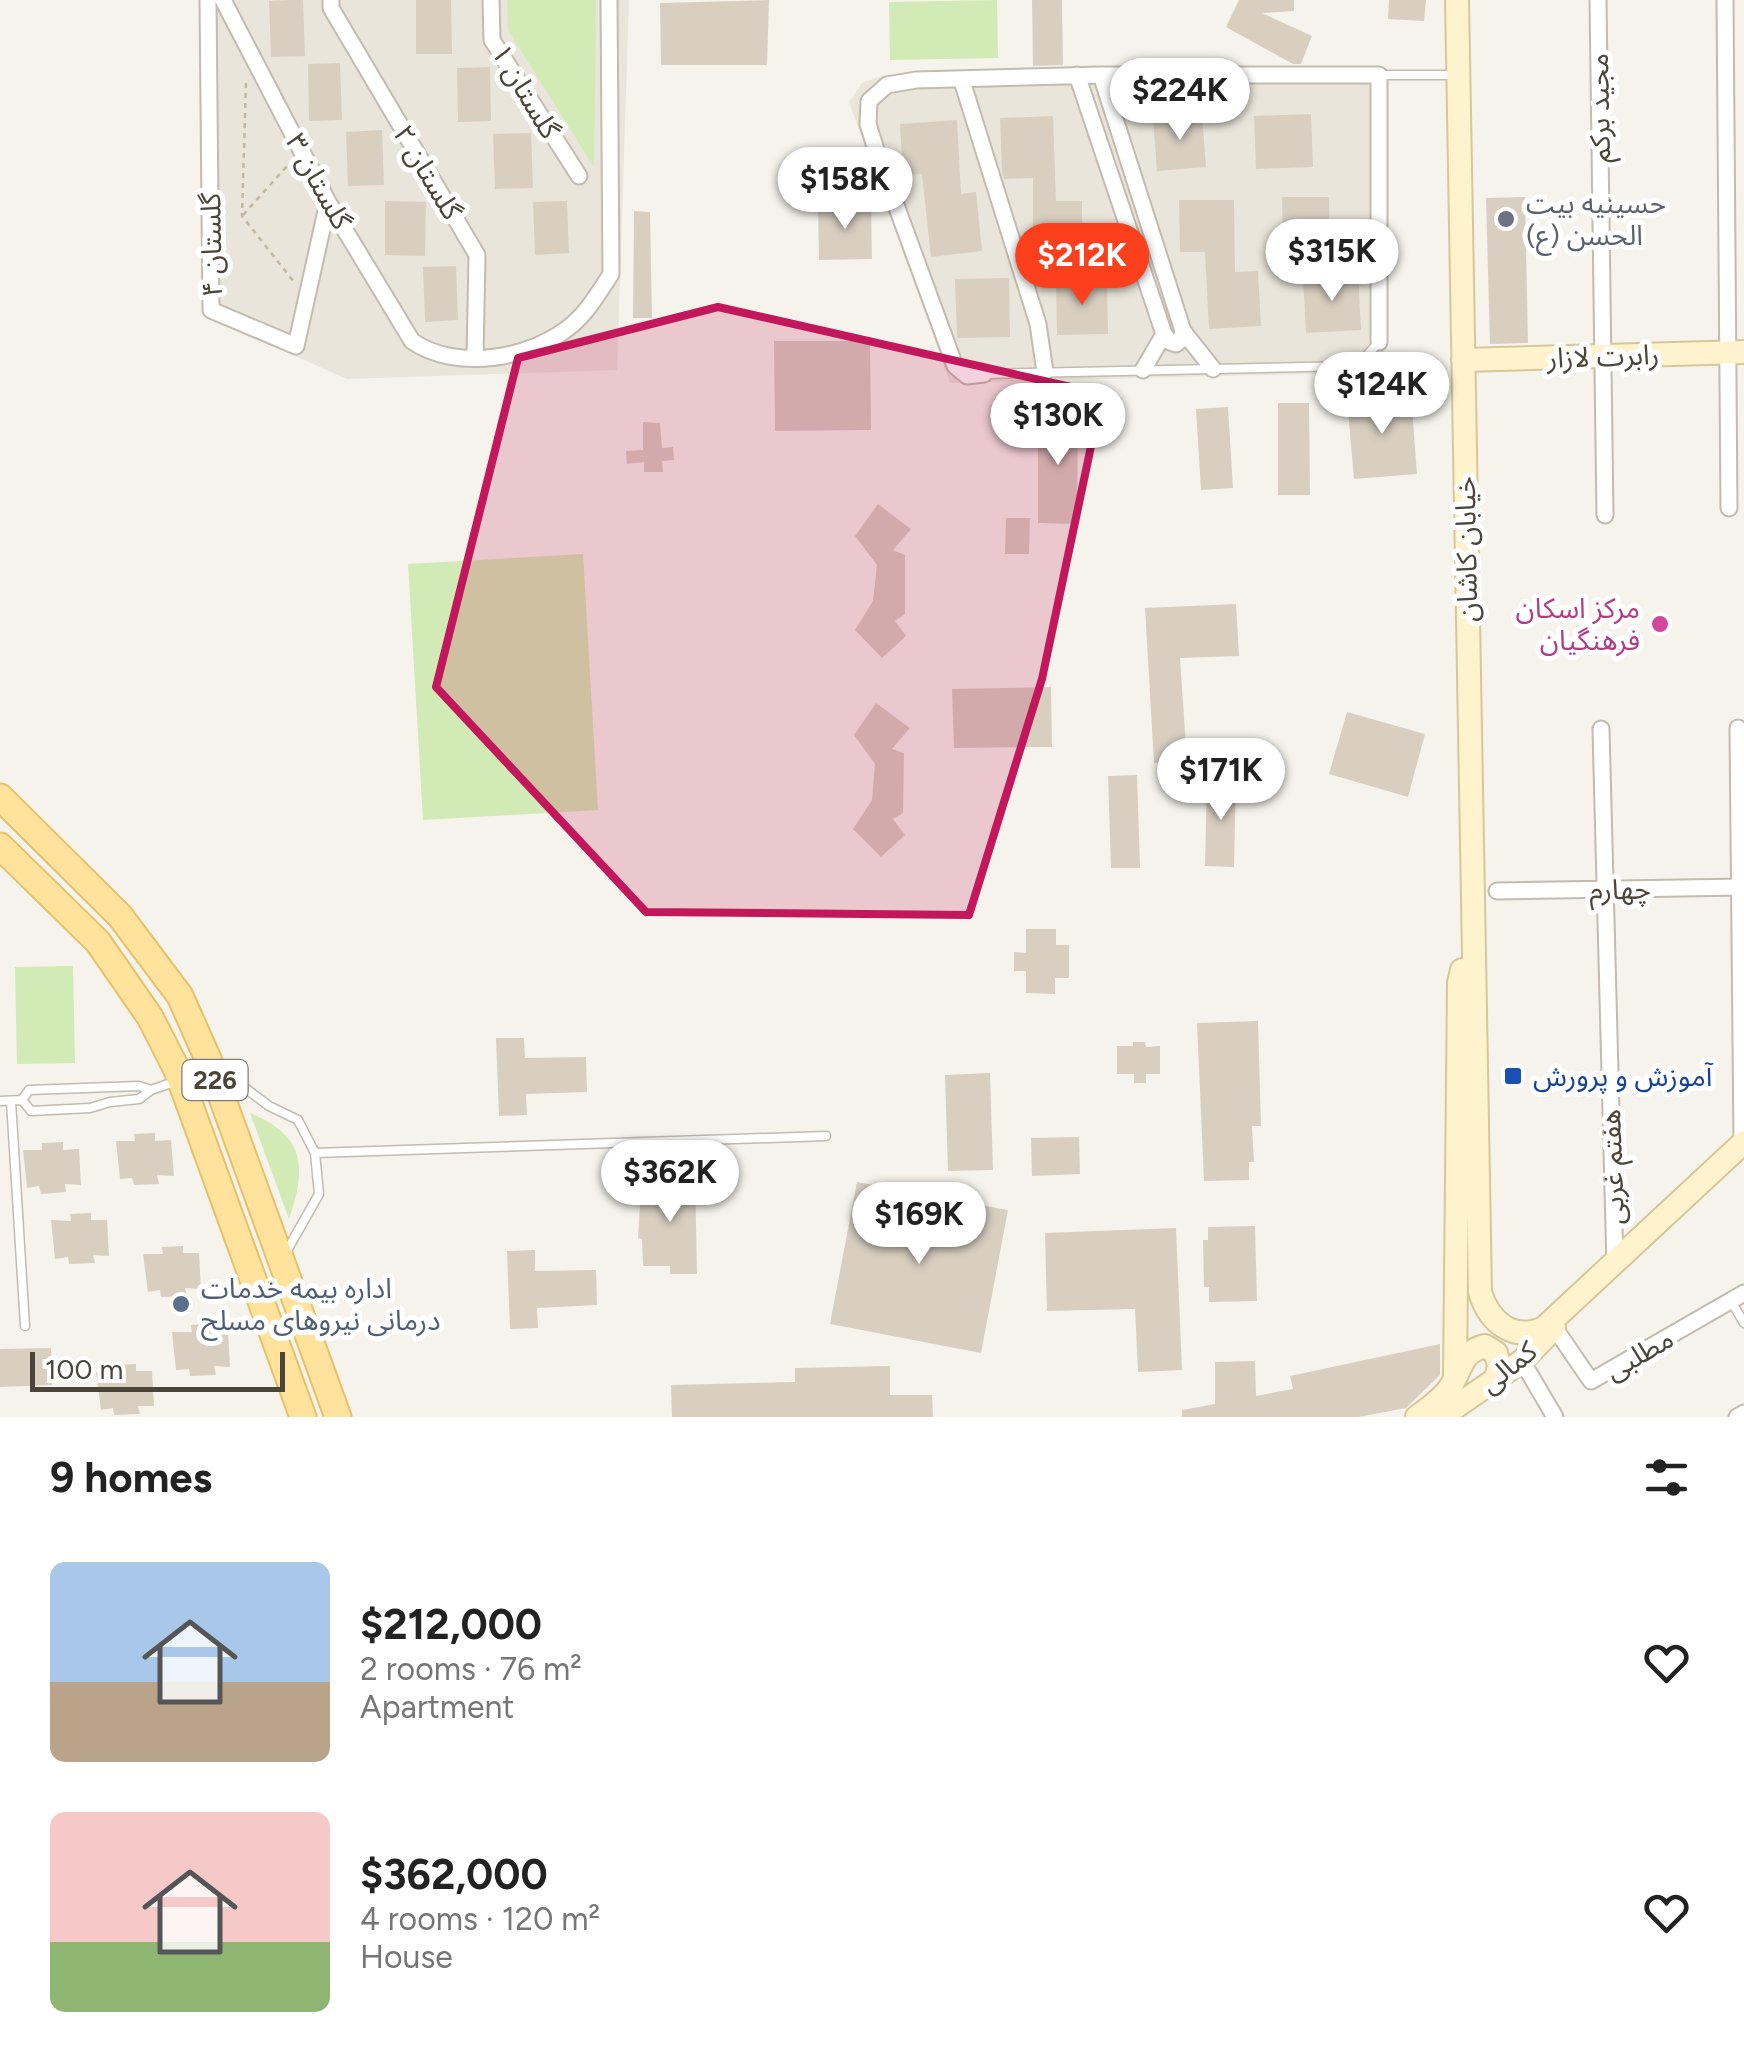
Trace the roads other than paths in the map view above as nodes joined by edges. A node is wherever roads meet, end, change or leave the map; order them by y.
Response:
1 (208, 0) edge
2 (222, 0) edge
3 (331, 0) edge
4 (491, 0) edge
5 (609, 0) edge
6 (1457, 0) edge
7 (1598, 0) edge
8 (1724, 0) edge
9 (1100, 75) junction
10 (1380, 75) junction
11 (1458, 75) junction
12 (1077, 76) junction
13 (962, 81) junction
14 (580, 176) dead end
15 (328, 202) junction
16 (1183, 331) junction
17 (1164, 334) junction
18 (1379, 342) joint
19 (1736, 353) edge
20 (1602, 356) junction
21 (475, 358) junction
22 (1463, 360) junction
23 (1212, 368) junction
24 (1143, 370) junction
25 (1046, 372) junction
26 (984, 374) joint
27 (1729, 508) dead end
28 (1605, 515) dead end
29 (1738, 728) dead end
30 (1600, 729) dead end
31 (0, 797) edge
32 (0, 846) edge
33 (1742, 887) edge
34 (1605, 889) junction
35 (1497, 890) dead end
36 (1473, 919) junction
37 (208, 1059) junction
38 (179, 1075) junction
39 (109, 1087) junction
40 (151, 1090) junction
41 (22, 1100) junction
42 (0, 1101) edge
43 (11, 1101) junction
44 (110, 1102) junction
45 (826, 1136) dead end
46 (1743, 1143) edge
47 (316, 1153) junction
48 (280, 1262) junction
49 (1615, 1265) junction
50 (1738, 1297) edge
51 (1561, 1318) junction
52 (1744, 1323) edge
53 (25, 1326) dead end
54 (1522, 1361) junction
55 (1456, 1376) junction
56 (1496, 1379) junction
57 (1744, 1413) edge
58 (303, 1417) edge
59 (338, 1417) edge
60 (1417, 1417) edge
61 (1440, 1417) edge
62 (1555, 1417) edge
63 (1737, 1417) edge

1 - 15 street, گلستان ۴
2 - 15 street, گلستان ۳
3 - 21 street, گلستان ۲
4 - 14 street, گلستان ۱
5 - 21 street
6 - 11 street, خیابان کاشان
7 - 20 street, مجید برکم
8 - 19 street
9 - 10 street
9 - 12 street
9 - 16 street
10 - 11 lane
10 - 18 street
11 - 22 street, خیابان کاشان
12 - 13 street
12 - 17 street
13 - 25 street
13 - 26 street
15 - 21 street, گلستان ۳
16 - 17 street
16 - 23 street
17 - 24 street
18 - 23 lane
19 - 20 street, رابرت لازار
19 - 27 street
20 - 22 street, رابرت لازار
20 - 28 street, مجید برکم
22 - 36 street, خیابان کاشان
23 - 24 lane
24 - 25 lane
25 - 26 lane
29 - 33 street
30 - 34 street, هفتم غربی
31 - 37 main road, 226
32 - 38 main road, 226
33 - 34 street, چهارم
33 - 46 street
34 - 35 street, چهارم
34 - 49 street, هفتم غربی
36 - 51 street, خیابان کاشان
36 - 55 street, خیابان کاشان
37 - 38 main road
37 - 47 lane
37 - 48 main road, 226
38 - 40 lane
38 - 58 main road, 226
39 - 40 lane
39 - 41 lane
39 - 44 lane
40 - 44 lane
41 - 43 lane
41 - 44 lane
42 - 43 lane
43 - 53 lane
45 - 47 lane
46 - 49 street
47 - 48 lane
48 - 59 main road, 226
49 - 51 street
50 - 51 street, مطلبی
50 - 52 lane
51 - 54 street, کمالی
54 - 56 street, کمالی
54 - 62 street
55 - 56 street, کمالی
55 - 60 street, کمالی
56 - 61 street, کمالی
57 - 63 street

